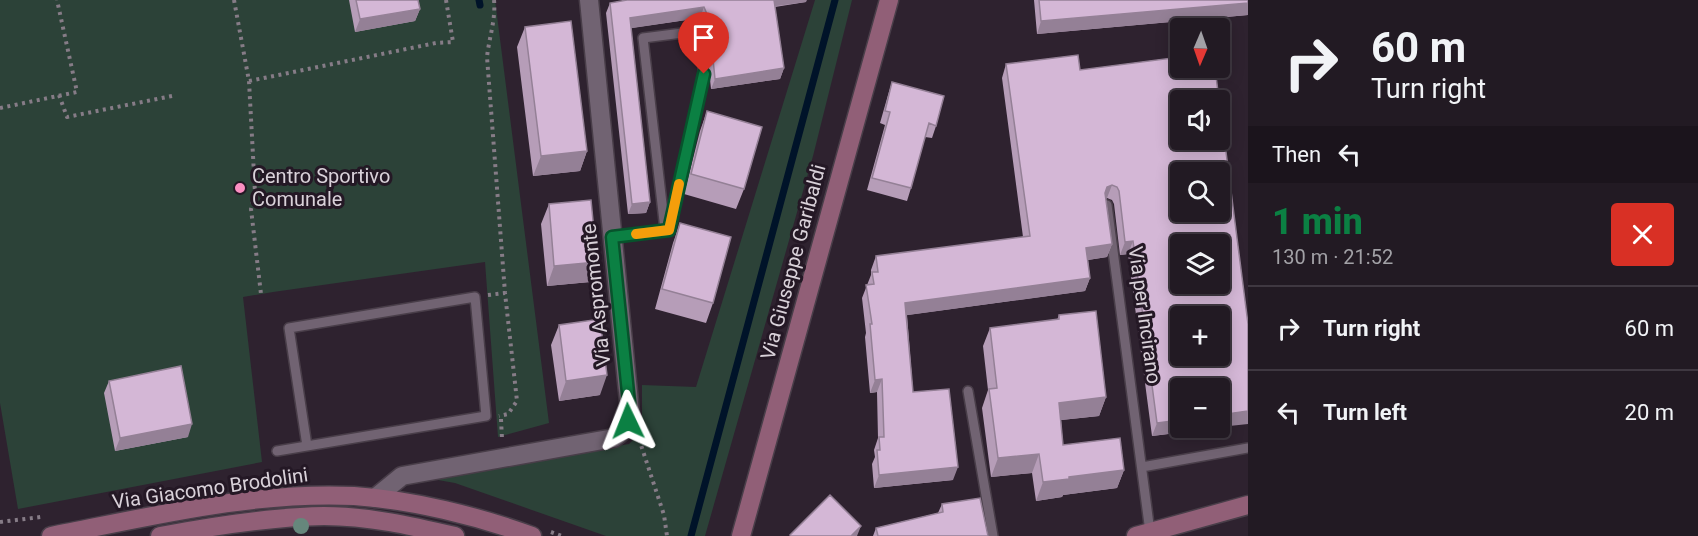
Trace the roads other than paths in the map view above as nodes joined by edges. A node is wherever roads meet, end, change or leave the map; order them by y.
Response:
1 (589, 0) edge
2 (889, 0) edge
3 (1107, 205) edge
4 (665, 230) junction
5 (612, 237) junction
6 (968, 391) dead end
7 (307, 446) junction
8 (1248, 448) edge
9 (277, 451) dead end
10 (1142, 466) junction
11 (375, 498) junction
12 (1248, 505) edge
13 (236, 525) junction
14 (1143, 534) edge
15 (51, 536) edge
16 (160, 536) edge
17 (456, 536) edge
18 (532, 536) edge
19 (741, 536) edge
20 (993, 536) edge

1 - 5 street, Via Aspromonte
2 - 19 main road, Via Giuseppe Garibaldi
3 - 10 lane, Via per Incirano
4 - 4 lane
4 - 5 lane
5 - 11 street, Via Aspromonte
6 - 20 lane
7 - 7 lane
7 - 9 lane
8 - 10 lane
10 - 14 lane, Via per Incirano
11 - 13 main road, Via Giacomo Brodolini
11 - 15 main road, Via Giacomo Brodolini
11 - 18 main road, Via Giacomo Brodolini
12 - 14 main road, Via per Incirano
13 - 16 main road, Via Giacomo Brodolini
13 - 17 main road, Via Giacomo Brodolini

